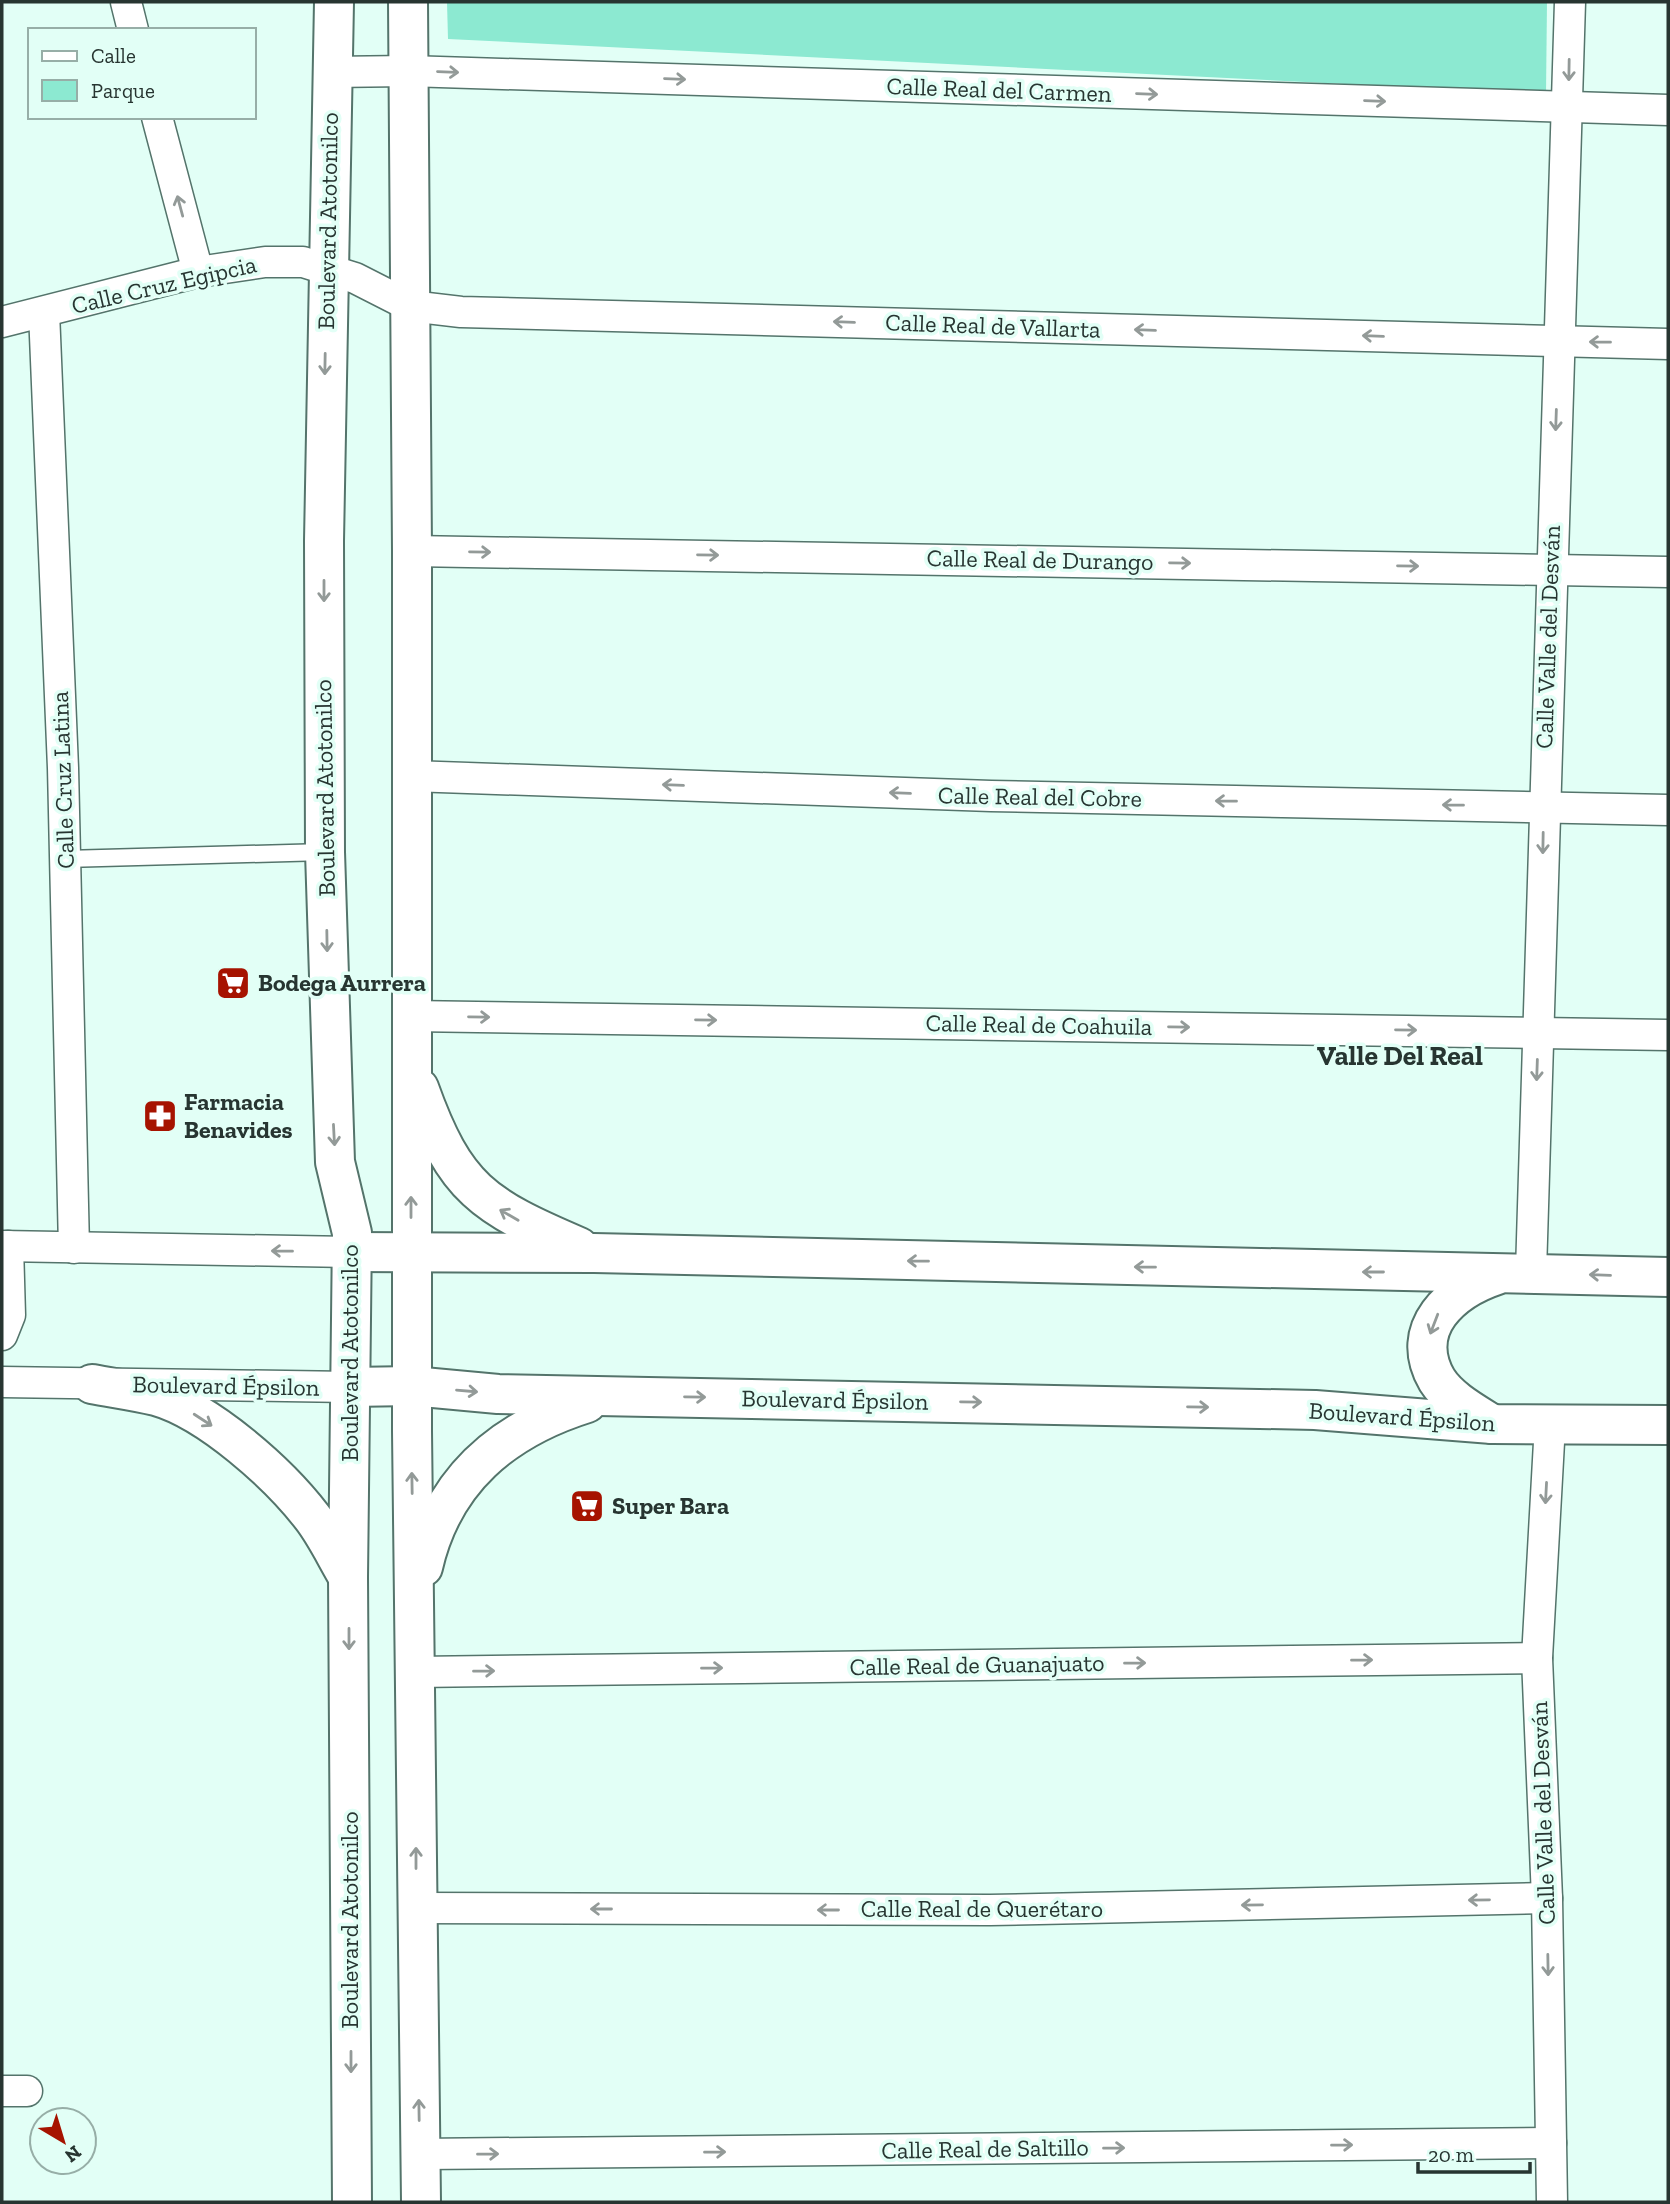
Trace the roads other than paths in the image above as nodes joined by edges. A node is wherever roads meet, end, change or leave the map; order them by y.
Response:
1 (126, 2) edge
2 (334, 2) edge
3 (408, 2) edge
4 (1570, 2) edge
5 (132, 28) edge
6 (408, 71) junction
7 (330, 72) junction
8 (1568, 107) junction
9 (1668, 110) edge
10 (158, 119) edge
11 (326, 269) junction
12 (198, 272) junction
13 (411, 306) junction
14 (44, 312) junction
15 (2, 322) edge
16 (1559, 341) junction
17 (1668, 344) edge
18 (412, 551) junction
19 (1550, 568) junction
20 (1668, 572) edge
21 (411, 776) junction
22 (1544, 807) junction
23 (1668, 810) edge
24 (325, 852) junction
25 (65, 859) junction
26 (411, 1016) junction
27 (1538, 1032) junction
28 (1668, 1035) edge
29 (410, 1062) junction
30 (5, 1246) edge
31 (74, 1248) junction
32 (350, 1252) junction
33 (411, 1253) junction
34 (594, 1253) junction
35 (1518, 1272) junction
36 (1668, 1277) edge
37 (2, 1335) edge
38 (2, 1381) edge
39 (92, 1384) junction
40 (350, 1387) junction
41 (412, 1387) junction
42 (610, 1396) junction
43 (1492, 1424) junction
44 (1550, 1424) junction
45 (1668, 1425) edge
46 (348, 1577) junction
47 (414, 1606) junction
48 (1537, 1658) junction
49 (416, 1672) junction
50 (1547, 1898) junction
51 (416, 1908) junction
52 (1551, 2143) junction
53 (420, 2154) junction
54 (352, 2202) edge
55 (421, 2202) edge
56 (1552, 2202) edge

1 - 5 street
2 - 7 street, Boulevard Atotonilco
3 - 6 street
4 -> 8 street, Calle Valle del Desván
6 - 7 street, Calle Real del Carmen
6 -> 8 street, Calle Real del Carmen
6 - 13 street
7 - 11 street, Boulevard Atotonilco
8 - 9 street, Calle Real del Carmen
8 - 16 street, Calle Valle del Desván
12 -> 10 street
11 - 12 street, Calle Cruz Egipcia
11 - 13 street, Calle Real de Vallarta
11 -> 24 street, Boulevard Atotonilco
12 - 14 street, Calle Cruz Egipcia
16 -> 13 street, Calle Real de Vallarta
13 - 18 street
14 - 15 street, Calle Cruz Egipcia
14 - 25 street, Calle Cruz Latina
17 -> 16 street, Calle Real de Vallarta
16 -> 19 street, Calle Valle del Desván
18 -> 19 street, Calle Real de Durango
18 - 21 street
19 - 20 street, Calle Real de Durango
19 - 22 street, Calle Valle del Desván
22 -> 21 street, Calle Real del Cobre
21 - 26 street
22 - 23 street, Calle Real del Cobre
22 -> 27 street, Calle Valle del Desván
24 - 25 lane
24 -> 32 street, Boulevard Atotonilco
25 - 31 street, Calle Cruz Latina
26 -> 27 street, Calle Real de Coahuila
26 - 29 street
27 - 28 street, Calle Real de Coahuila
27 -> 35 street, Calle Valle del Desván
33 -> 29 street
34 -> 29 street
30 - 31 street
30 - 37 street
32 -> 31 street
32 - 33 street
32 - 40 street, Boulevard Atotonilco
33 - 34 street
33 - 41 street
35 -> 34 street
36 -> 35 street
35 -> 43 street
38 - 39 street, Boulevard Épsilon
39 - 40 street, Boulevard Épsilon
39 -> 46 street
40 - 41 street, Boulevard Épsilon
40 - 46 street, Boulevard Atotonilco
41 -> 42 street, Boulevard Épsilon
47 -> 41 street
42 -> 43 street, Boulevard Épsilon
42 - 47 street
43 - 44 street, Boulevard Épsilon
44 - 45 street, Boulevard Épsilon
44 -> 48 street, Calle Valle del Desván
46 -> 54 street, Boulevard Atotonilco
47 - 49 street
49 -> 48 street, Calle Real de Guanajuato
48 - 50 street, Calle Valle del Desván
51 -> 49 street
50 -> 51 street, Calle Real de Querétaro
50 -> 52 street, Calle Valle del Desván
53 -> 51 street
53 -> 52 street, Calle Real de Saltillo
52 - 56 street, Calle Valle del Desván
53 - 55 street

